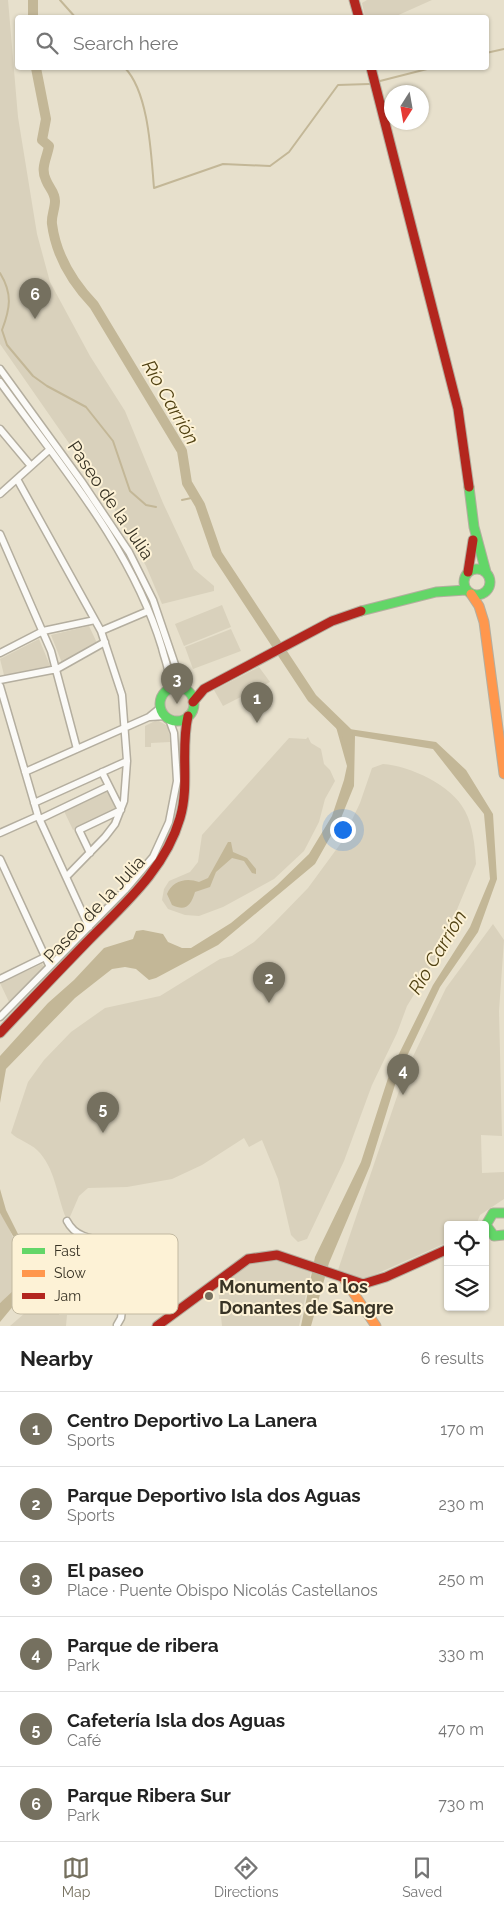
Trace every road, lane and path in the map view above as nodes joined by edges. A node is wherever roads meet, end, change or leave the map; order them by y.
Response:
1 (354, 0) edge
2 (358, 15) edge
3 (372, 70) edge
4 (0, 369) edge
5 (0, 382) edge
6 (0, 429) edge
7 (49, 450) junction
8 (31, 466) junction
9 (17, 479) junction
10 (0, 494) edge
11 (474, 527) junction
12 (0, 534) edge
13 (486, 572) junction
14 (466, 574) junction
15 (487, 590) junction
16 (436, 592) junction
17 (469, 592) junction
18 (148, 611) junction
19 (95, 620) junction
20 (484, 622) junction
21 (43, 631) junction
22 (101, 631) junction
23 (105, 642) junction
24 (0, 653) edge
25 (57, 669) junction
26 (0, 680) edge
27 (0, 686) edge
28 (168, 689) junction
29 (204, 689) junction
30 (186, 690) junction
31 (193, 702) junction
32 (168, 716) junction
33 (188, 716) junction
34 (126, 727) junction
35 (184, 732) junction
36 (76, 749) junction
37 (128, 761) junction
38 (25, 772) junction
39 (102, 772) junction
40 (504, 774) edge
41 (109, 786) junction
42 (34, 803) junction
43 (121, 810) junction
44 (39, 817) junction
45 (0, 833) edge
46 (90, 853) junction
47 (0, 859) edge
48 (67, 876) junction
49 (89, 927) junction
50 (45, 957) junction
51 (49, 965) junction
52 (0, 979) edge
53 (0, 1017) edge
54 (0, 1033) edge
55 (503, 1211) edge
56 (67, 1221) dead end
57 (489, 1221) edge
58 (489, 1231) edge
59 (80, 1234) edge
60 (504, 1235) edge
61 (444, 1250) edge
62 (340, 1278) junction
63 (363, 1284) junction
64 (352, 1294) junction
65 (178, 1311) edge
66 (121, 1314) edge
67 (173, 1314) edge
68 (117, 1326) edge
69 (157, 1326) edge
70 (376, 1326) edge

1 - 2 main road
3 - 11 main road
4 - 30 street, Paseo de la Julia
5 - 7 street, Paseo de la Julia
6 - 8 street
7 - 8 street
7 - 18 street, Paseo de la Julia
8 - 9 street
9 - 10 street
9 - 19 street
11 - 13 main road
11 - 14 main road
12 - 21 street
13 - 14 main road
13 - 15 main road
14 - 16 main road
14 - 17 main road
15 - 17 main road
15 - 20 main road
16 - 17 main road
16 - 29 main road
17 - 20 main road
18 - 22 street
18 - 28 street, Paseo de la Julia
19 - 21 street
19 - 22 street
20 - 40 main road
21 - 24 street
21 - 25 street
22 - 23 street
23 - 25 street
23 - 34 street
25 - 26 street
25 - 36 street
27 - 38 street
28 - 30 main road
28 - 32 main road
29 - 30 main road
29 - 31 main road
30 - 31 main road
31 - 33 main road
32 - 33 main road
32 - 34 street
32 - 35 main road, Paseo de la Julia
32 - 49 street, Paseo de la Julia
33 - 35 main road, Paseo de la Julia
34 - 36 street
34 - 37 street
35 - 54 main road, Paseo de la Julia
36 - 38 street
37 - 39 street
37 - 43 street
38 - 42 street
39 - 41 street
39 - 42 street
41 - 43 street
41 - 44 street
42 - 44 street
43 - 46 street
43 - 46 street
44 - 45 street
44 - 48 street
46 - 48 street
47 - 50 street
48 - 49 street
49 - 51 street, Paseo de la Julia
50 - 51 street
50 - 52 street
51 - 53 street, Paseo de la Julia
55 - 57 main road
56 - 59 street
58 - 60 main road
61 - 63 main road
62 - 63 main road
62 - 64 main road
62 - 65 main road
63 - 64 main road
64 - 70 main road
66 - 68 street
67 - 69 main road

